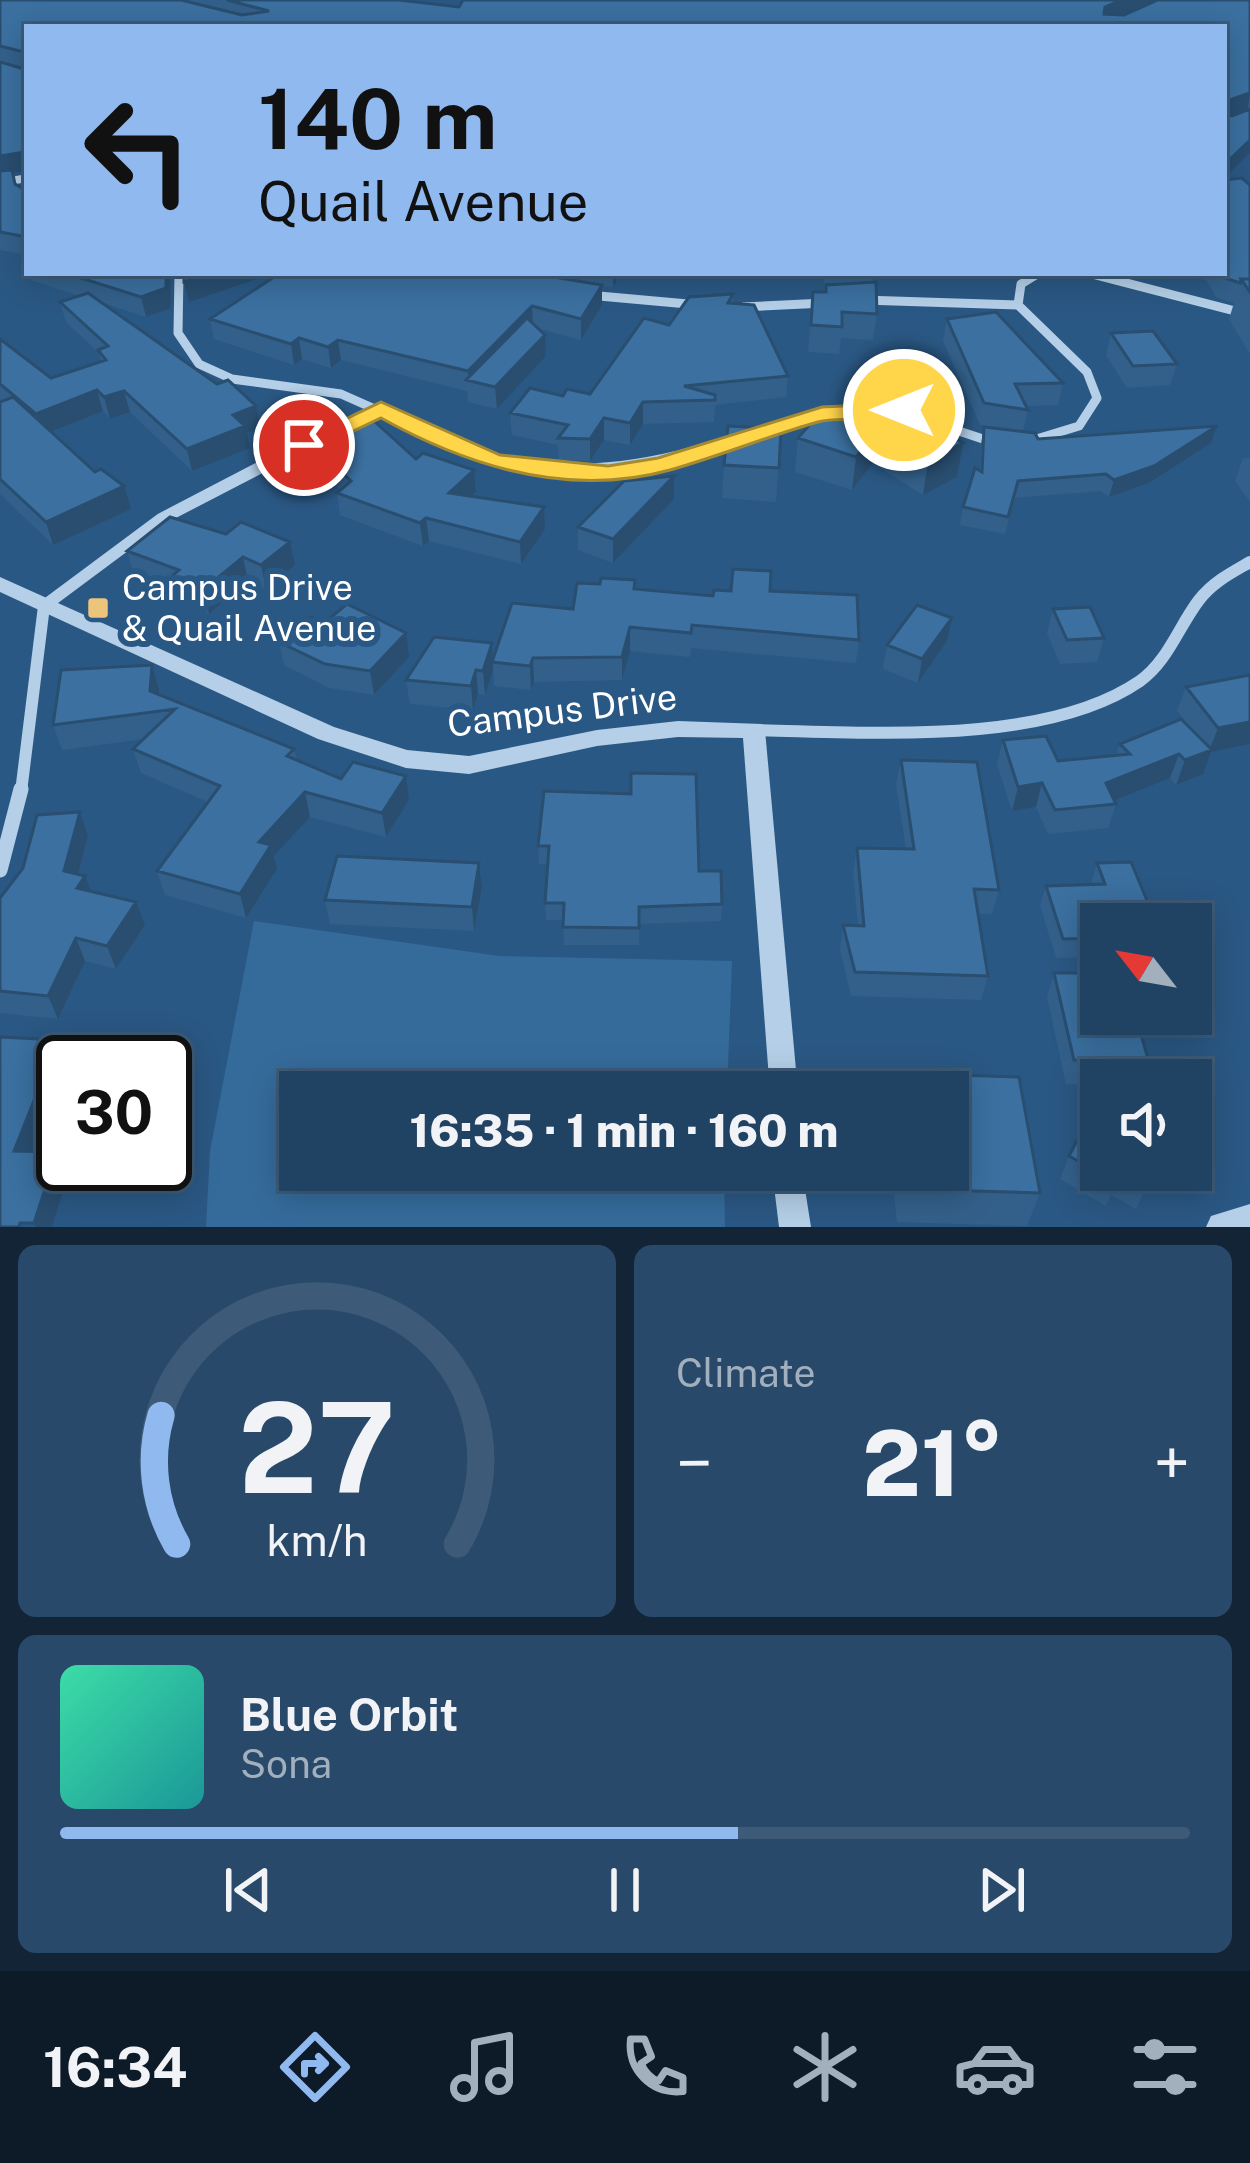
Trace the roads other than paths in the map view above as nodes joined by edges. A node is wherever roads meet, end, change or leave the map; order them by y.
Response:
1 (180, 276) edge
2 (1034, 276) edge
3 (1100, 276) edge
4 (583, 294) edge
5 (709, 305) edge
6 (1018, 305) junction
7 (727, 306) edge
8 (1250, 315) edge
9 (381, 409) junction
10 (1020, 442) edge
11 (999, 443) edge
12 (1250, 562) edge
13 (0, 584) edge
14 (44, 605) junction
15 (754, 730) junction
16 (0, 870) edge
17 (782, 1071) edge
18 (790, 1191) edge
19 (1250, 1219) edge
20 (794, 1227) edge
21 (1222, 1227) edge

1 - 9 street
2 - 6 street
3 - 8 street
4 - 5 street
6 - 7 street
6 - 10 street
9 - 11 street
9 - 14 street
12 - 15 street, Campus Drive
13 - 14 street, Campus Drive
14 - 15 street, Campus Drive
14 - 16 street
15 - 17 street
18 - 20 street
19 - 21 street

